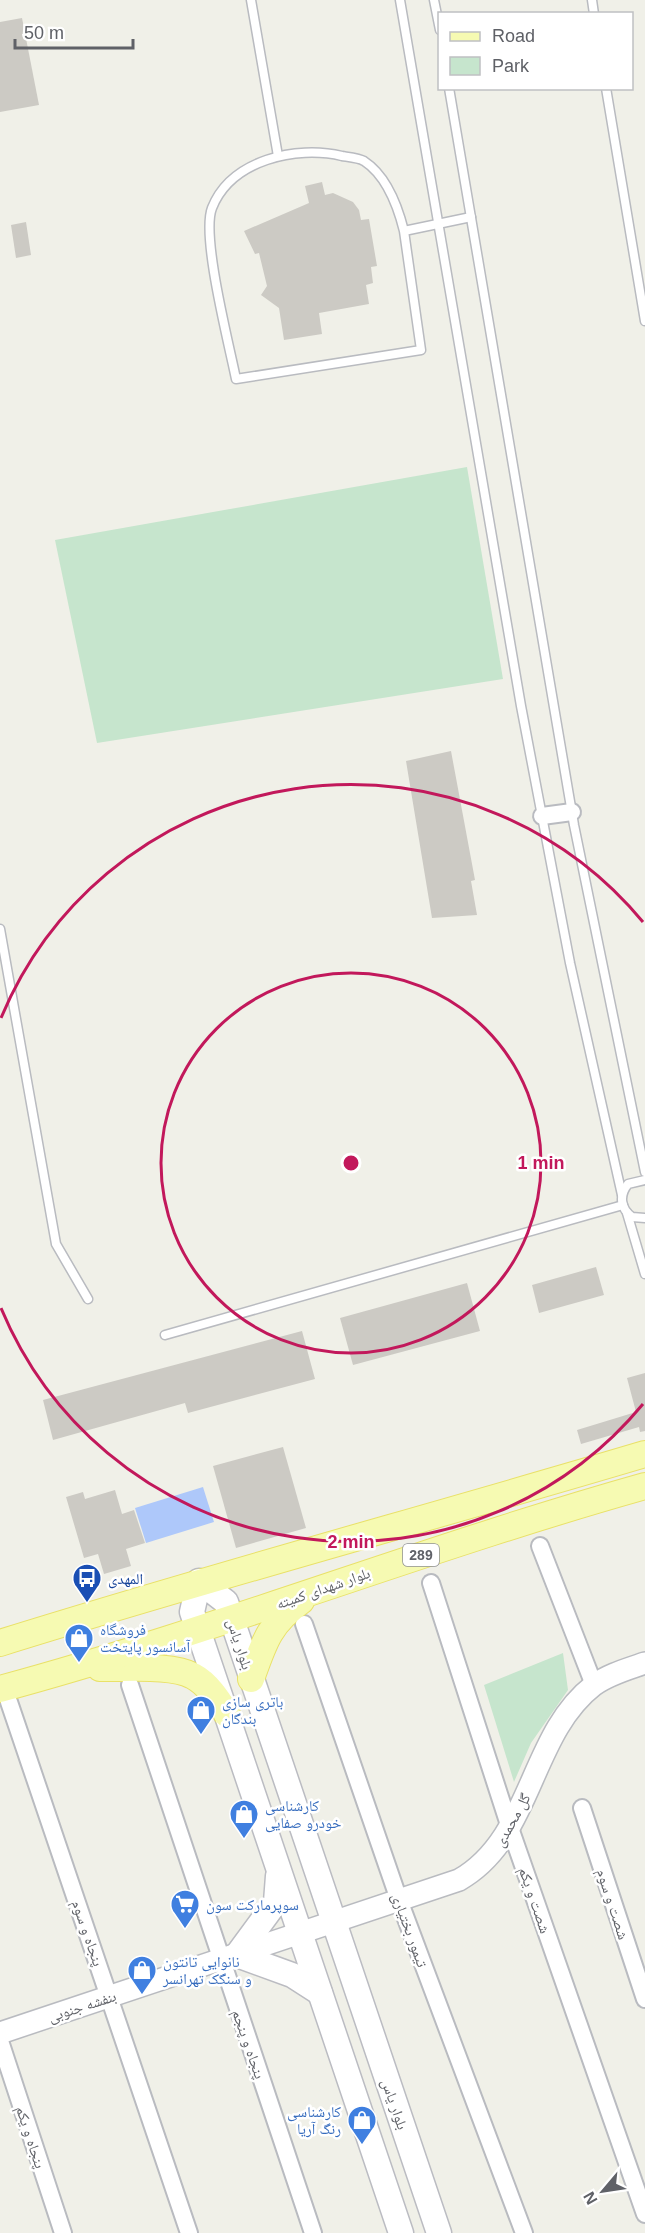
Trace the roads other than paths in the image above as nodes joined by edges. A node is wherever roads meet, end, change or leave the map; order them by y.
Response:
1 (251, 0) edge
2 (400, 0) edge
3 (434, 0) edge
4 (438, 20) edge
5 (449, 90) edge
6 (606, 90) edge
7 (278, 156) junction
8 (471, 217) junction
9 (438, 225) junction
10 (405, 231) junction
11 (645, 321) edge
12 (572, 812) junction
13 (542, 816) junction
14 (0, 929) edge
15 (645, 1172) edge
16 (645, 1180) edge
17 (621, 1196) junction
18 (625, 1209) junction
19 (645, 1218) edge
20 (645, 1274) edge
21 (88, 1299) dead end
22 (165, 1335) dead end
23 (645, 1454) edge
24 (645, 1486) edge
25 (540, 1546) dead end
26 (199, 1581) junction
27 (431, 1583) dead end
28 (314, 1592) junction
29 (304, 1624) dead end
30 (234, 1627) junction
31 (201, 1638) junction
32 (0, 1643) edge
33 (645, 1663) edge
34 (78, 1668) junction
35 (252, 1679) junction
36 (130, 1685) dead end
37 (594, 1685) junction
38 (5, 1696) edge
39 (227, 1714) junction
40 (582, 1808) dead end
41 (510, 1828) junction
42 (279, 1870) junction
43 (399, 1900) junction
44 (334, 1923) junction
45 (300, 1934) junction
46 (229, 1958) junction
47 (320, 1993) junction
48 (110, 1997) junction
49 (645, 1999) edge
50 (0, 2033) edge
51 (0, 2041) edge
52 (645, 2214) edge
53 (63, 2233) edge
54 (189, 2233) edge
55 (313, 2233) edge
56 (401, 2233) edge
57 (439, 2233) edge
58 (524, 2233) edge

1 - 7 lane
2 - 9 lane
3 - 4 lane
5 - 8 lane
6 - 11 lane
7 - 10 lane
7 - 10 lane
8 - 9 lane
8 - 12 lane
9 - 10 lane
9 - 13 lane
12 - 13 street
12 - 15 lane
13 - 17 lane
14 - 21 lane
16 - 17 lane
17 - 18 lane
18 - 19 lane
18 - 20 lane
18 - 22 lane
23 - 26 main road, 289
24 - 28 main road, بلوار شهدای کمیته / 289
25 - 37 street
26 - 30 main road, بلوار یاس
26 - 31 main road
26 - 32 main road, 289
27 - 41 street, شصت و یکم
28 - 30 main road, بلوار شهدای کمیته / 289
28 - 35 main road
29 - 43 street, تیمور بختیاری
30 - 31 main road, بلوار شهدای کمیته / 289
30 - 35 main road, بلوار یاس
31 - 34 main road, بلوار شهدای کمیته / 289
31 - 39 main road
33 - 37 street, گل محمدی
34 - 38 main road, بلوار شهدای کمیته / 289
34 - 39 main road
35 - 44 main road, بلوار یاس
36 - 46 street, پنجاه و پنجم
37 - 41 street, گل محمدی
38 - 48 street, پنجاه و سوم
39 - 42 main road
40 - 49 street, شصت و سوم
41 - 43 street, گل محمدی
41 - 52 street, شصت و یکم
42 - 45 main road
42 - 46 main road
43 - 44 street, گل محمدی
43 - 58 street, تیمور بختیاری
44 - 45 street, بنفشه جنوبی
44 - 57 main road, بلوار یاس
45 - 46 street, بنفشه جنوبی
45 - 47 main road
46 - 47 main road
46 - 48 street, بنفشه جنوبی
46 - 55 street, پنجاه و پنجم
47 - 56 main road
48 - 50 street, بنفشه جنوبی
48 - 54 street, پنجاه و سوم
51 - 53 street, پنجاه و یکم

